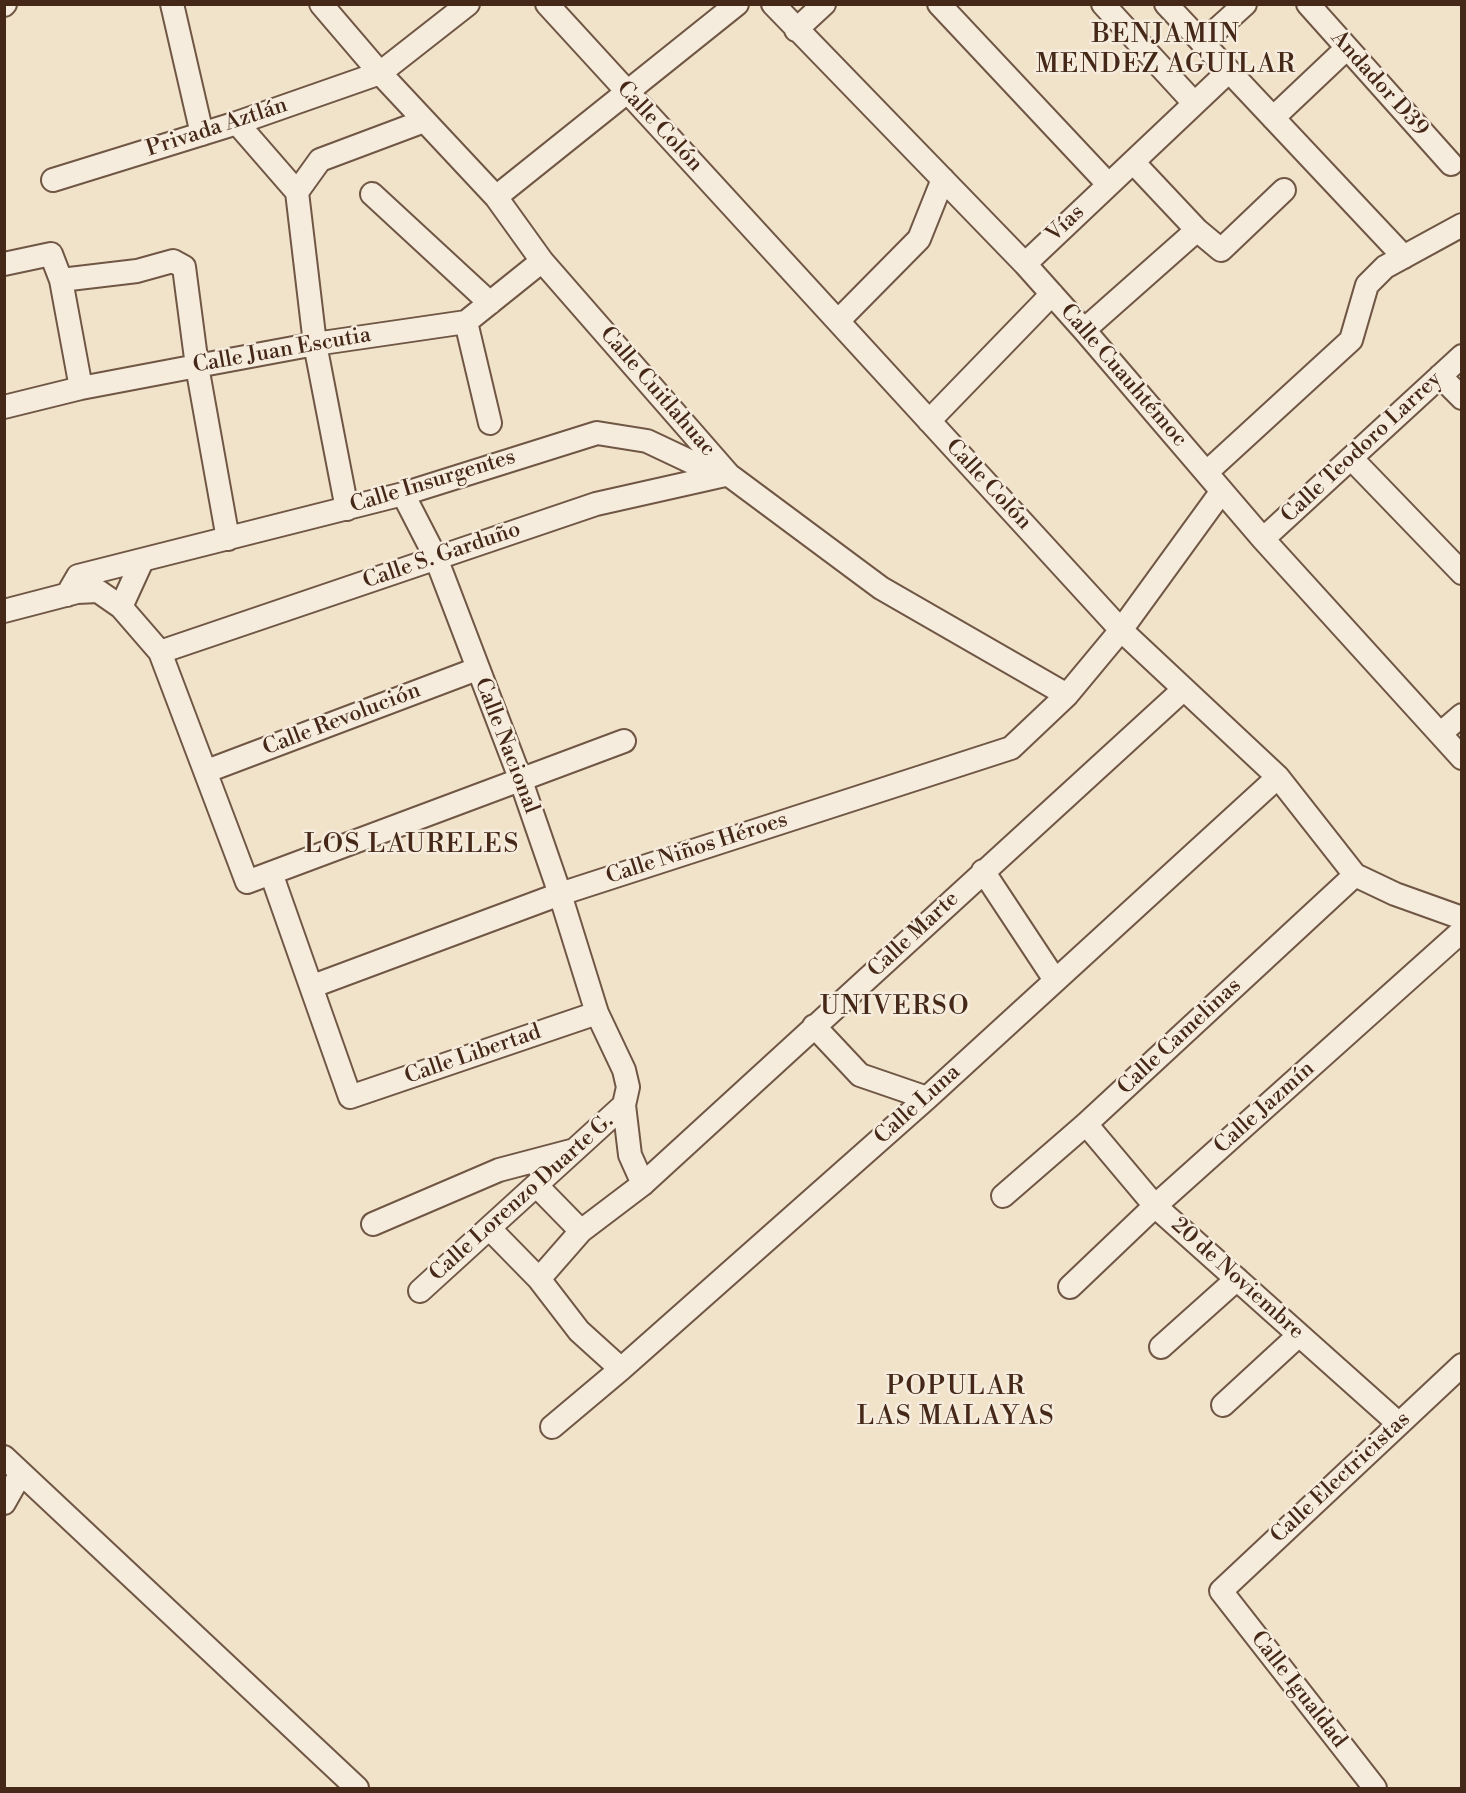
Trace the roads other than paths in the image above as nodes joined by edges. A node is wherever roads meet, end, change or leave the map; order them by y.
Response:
1 (172, 4) edge
2 (321, 4) edge
3 (468, 4) edge
4 (547, 4) edge
5 (737, 4) edge
6 (773, 4) edge
7 (824, 4) edge
8 (939, 4) edge
9 (1103, 4) edge
10 (1166, 4) edge
11 (1245, 4) edge
12 (1308, 4) edge
13 (796, 30) junction
14 (1202, 43) junction
15 (1347, 48) junction
16 (1229, 71) junction
17 (380, 73) junction
18 (628, 93) junction
19 (1194, 103) junction
20 (1273, 118) junction
21 (424, 121) junction
22 (237, 123) junction
23 (202, 134) junction
24 (1133, 162) junction
25 (1451, 164) dead end
26 (943, 179) junction
27 (53, 180) dead end
28 (1108, 184) junction
29 (1284, 190) dead end
30 (297, 192) junction
31 (372, 194) dead end
32 (496, 197) junction
33 (1461, 225) edge
34 (1197, 230) junction
35 (1404, 257) junction
36 (542, 261) junction
37 (4, 264) edge
38 (1025, 264) junction
39 (61, 280) junction
40 (1052, 294) junction
41 (490, 303) junction
42 (838, 321) junction
43 (466, 322) junction
44 (1084, 330) junction
45 (315, 344) junction
46 (1461, 356) edge
47 (197, 366) junction
48 (1440, 376) junction
49 (81, 388) junction
50 (1461, 398) edge
51 (4, 407) edge
52 (929, 421) junction
53 (490, 423) dead end
54 (1351, 458) junction
55 (1207, 472) junction
56 (724, 475) junction
57 (1222, 491) junction
58 (402, 494) junction
59 (347, 509) junction
60 (228, 539) junction
61 (1263, 539) junction
62 (436, 558) junction
63 (142, 561) junction
64 (1461, 573) edge
65 (67, 594) junction
66 (121, 608) junction
67 (4, 611) edge
68 (1121, 630) junction
69 (160, 652) junction
70 (477, 669) junction
71 (1184, 689) junction
72 (1067, 695) junction
73 (1461, 715) edge
74 (1441, 733) junction
75 (624, 741) dead end
76 (1461, 758) edge
77 (207, 771) junction
78 (1278, 777) junction
79 (520, 778) junction
80 (982, 871) junction
81 (271, 873) junction
82 (1355, 875) junction
83 (560, 894) junction
84 (1461, 918) edge
85 (1461, 931) edge
86 (1055, 980) junction
87 (313, 986) junction
88 (597, 1012) junction
89 (814, 1026) junction
90 (927, 1098) junction
91 (624, 1106) junction
92 (1086, 1124) junction
93 (574, 1150) junction
94 (643, 1184) junction
95 (536, 1185) junction
96 (1003, 1196) dead end
97 (1155, 1206) junction
98 (373, 1224) dead end
99 (490, 1229) junction
100 (581, 1231) junction
101 (539, 1279) junction
102 (1237, 1279) junction
103 (1070, 1287) dead end
104 (420, 1291) dead end
105 (1299, 1335) junction
106 (1161, 1347) dead end
107 (1461, 1365) edge
108 (621, 1369) junction
109 (1223, 1405) dead end
110 (1399, 1424) junction
111 (552, 1427) dead end
112 (4, 1457) edge
113 (21, 1473) junction
114 (4, 1503) edge
115 (1221, 1591) joint
116 (357, 1788) edge
117 (1375, 1788) edge

1 - 23 street
2 - 17 street, Calle Cuitlahuac
3 - 17 street, Privada Aztlán
4 - 18 street, Calle Colón
5 - 18 street
6 - 13 street, Calle Cuauhtémoc
7 - 13 street
8 - 28 street
9 - 19 street
10 - 14 street
11 - 14 street
12 - 15 street, Andador D39
13 - 26 street, Calle Cuauhtémoc
14 - 16 street
15 - 20 street
15 - 25 street, Andador D39
16 - 19 street, Vías
16 - 20 street
17 - 21 street, Calle Cuitlahuac
17 - 22 street, Privada Aztlán
18 - 32 street
18 - 42 street, Calle Colón
19 - 24 street, Vías
20 - 35 street
21 - 30 street
21 - 32 street, Calle Cuitlahuac
22 - 23 street, Privada Aztlán
22 - 30 street
23 - 27 street, Privada Aztlán
24 - 28 street, Vías
24 - 34 street
26 - 38 street, Calle Cuauhtémoc
26 - 42 street
28 - 38 street, Vías
29 - 34 street
30 - 45 street
31 - 41 street
32 - 36 street, Calle Cuitlahuac
33 - 35 street
34 - 44 street
35 - 55 street
36 - 41 street
36 - 56 street, Calle Cuitlahuac
37 - 39 street
38 - 40 street, Calle Cuauhtémoc
39 - 47 street
39 - 49 street
40 - 44 street, Calle Cuauhtémoc
40 - 52 street
41 - 43 street
42 - 52 street, Calle Colón
43 - 45 street, Calle Juan Escutia
43 - 53 street
44 - 55 street, Calle Cuauhtémoc
45 - 47 street, Calle Juan Escutia
45 - 59 street
46 - 48 street, Calle Teodoro Larrey
47 - 49 street, Calle Juan Escutia
47 - 60 street
48 - 50 street
48 - 54 street, Calle Teodoro Larrey
49 - 51 street, Calle Juan Escutia
52 - 68 street, Calle Colón
54 - 61 street, Calle Teodoro Larrey
54 - 64 street
55 - 57 street, Calle Cuauhtémoc
56 - 58 street, Calle Insurgentes
56 - 62 street, Calle S. Garduño
56 - 72 street, Calle Cuitlahuac
57 - 61 street, Calle Cuauhtémoc
57 - 68 street
58 - 59 street, Calle Insurgentes
58 - 62 street, Calle Nacional
59 - 60 street, Calle Insurgentes
60 - 63 street, Calle Insurgentes
61 - 74 street, Calle Cuauhtémoc
62 - 69 street, Calle S. Garduño
62 - 70 street, Calle Nacional
63 - 65 street, Calle Insurgentes
63 - 66 street
65 - 66 street
65 - 67 street
66 - 69 street
68 - 71 street, Calle Colón
68 - 72 street
69 - 77 street
70 - 77 street, Calle Revolución
70 - 79 street, Calle Nacional
71 - 78 street, Calle Colón
71 - 80 street, Calle Marte
72 - 83 street, Calle Niños Héroes
73 - 74 street
74 - 76 street, Calle Cuauhtémoc
75 - 79 street
77 - 81 street
78 - 82 street, Calle Colón
78 - 86 street, Calle Luna
79 - 81 street
79 - 83 street, Calle Nacional
80 - 86 street
80 - 89 street, Calle Marte
81 - 87 street
82 - 84 street, Calle Colón
82 - 92 street, Calle Camelinas
83 - 87 street, Calle Niños Héroes
83 - 88 street, Calle Nacional
85 - 97 street, Calle Jazmín
86 - 90 street, Calle Luna
87 - 88 street, Calle Libertad
88 - 91 street, Calle Nacional
89 - 90 street
89 - 94 street, Calle Marte
90 - 108 street, Calle Luna
91 - 93 street, Calle Lorenzo Duarte G.
91 - 94 street, Calle Nacional
92 - 96 street, Calle Camelinas
92 - 97 street, 20 de Noviembre
93 - 95 street, Calle Lorenzo Duarte G.
93 - 98 street
94 - 100 street, Calle Marte
95 - 99 street, Calle Lorenzo Duarte G.
95 - 100 street
97 - 102 street, 20 de Noviembre
97 - 103 street, Calle Jazmín
99 - 101 street
99 - 104 street, Calle Lorenzo Duarte G.
100 - 101 street, Calle Marte
101 - 108 street
102 - 105 street, 20 de Noviembre
102 - 106 street
105 - 109 street
105 - 110 street, 20 de Noviembre
107 - 110 street, Calle Electricistas
108 - 111 street, Calle Luna
110 - 115 street, Calle Electricistas
112 - 113 street
113 - 114 street
113 - 116 street
115 - 117 street, Calle Igualdad

